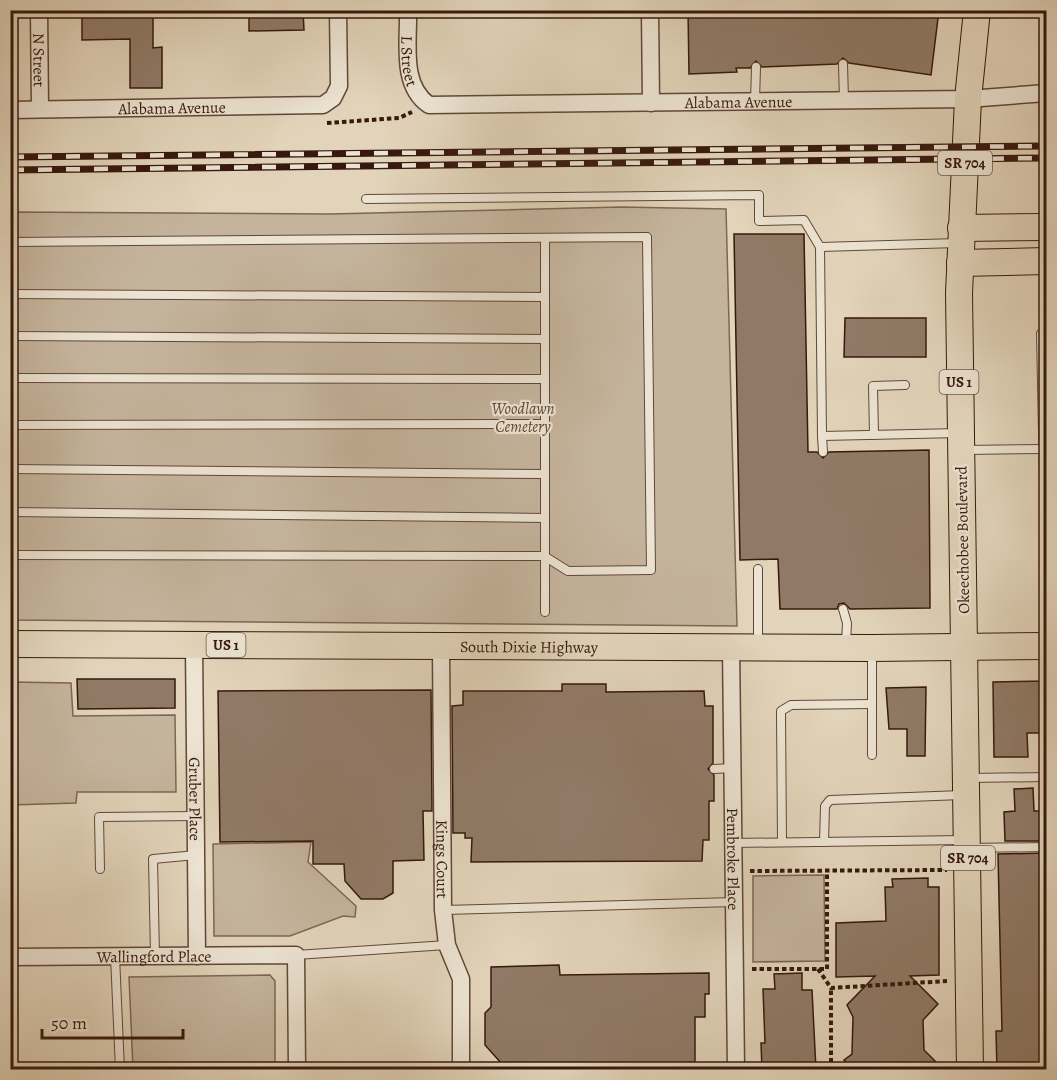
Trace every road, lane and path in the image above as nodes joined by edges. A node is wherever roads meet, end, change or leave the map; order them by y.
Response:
1 (39, 10) edge
2 (338, 10) edge
3 (408, 10) edge
4 (650, 10) edge
5 (977, 10) edge
6 (843, 64) dead end
7 (756, 67) dead end
8 (1047, 93) edge
9 (968, 99) junction
10 (844, 100) junction
11 (755, 101) junction
12 (651, 103) junction
13 (293, 105) junction
14 (429, 105) junction
15 (40, 109) junction
16 (10, 110) edge
17 (366, 199) dead end
18 (1047, 227) edge
19 (545, 239) junction
20 (10, 242) edge
21 (961, 244) junction
22 (820, 247) junction
23 (1047, 261) edge
24 (10, 294) edge
25 (544, 297) junction
26 (1047, 333) edge
27 (10, 336) edge
28 (545, 339) junction
29 (10, 378) edge
30 (544, 379) junction
31 (905, 385) dead end
32 (545, 424) junction
33 (10, 425) edge
34 (874, 435) junction
35 (822, 436) junction
36 (960, 442) junction
37 (1045, 449) edge
38 (823, 452) dead end
39 (10, 469) edge
40 (544, 474) junction
41 (10, 512) edge
42 (544, 518) junction
43 (10, 555) edge
44 (544, 556) junction
45 (758, 569) dead end
46 (1047, 577) edge
47 (843, 609) dead end
48 (545, 612) dead end
49 (10, 644) edge
50 (194, 645) junction
51 (441, 645) junction
52 (1047, 646) edge
53 (731, 647) junction
54 (758, 647) junction
55 (963, 647) junction
56 (846, 648) junction
57 (872, 648) junction
58 (872, 704) junction
59 (872, 755) dead end
60 (733, 768) junction
61 (714, 769) dead end
62 (1047, 777) edge
63 (967, 787) junction
64 (196, 816) junction
65 (782, 842) junction
66 (824, 842) junction
67 (734, 843) junction
68 (968, 844) junction
69 (1047, 847) edge
70 (196, 855) junction
71 (100, 869) dead end
72 (949, 870) dead end
73 (750, 871) dead end
74 (827, 871) junction
75 (735, 902) junction
76 (443, 910) junction
77 (447, 945) junction
78 (296, 955) junction
79 (115, 956) junction
80 (155, 956) junction
81 (197, 956) junction
82 (10, 957) edge
83 (751, 969) dead end
84 (818, 969) junction
85 (951, 981) dead end
86 (831, 988) junction
87 (120, 1070) edge
88 (297, 1070) edge
89 (461, 1070) edge
90 (736, 1070) edge
91 (831, 1070) edge
92 (970, 1070) edge

1 - 15 street, N Street
2 - 13 street, Alabama Avenue
3 - 14 street, L Street
4 - 12 street
5 - 9 main road, Okeechobee Boulevard / SR 704
6 - 10 lane
7 - 11 lane
8 - 9 street, Alabama Avenue
9 - 10 street, Alabama Avenue
9 - 21 main road, Okeechobee Boulevard / SR 704
10 - 11 street, Alabama Avenue
11 - 12 street, Alabama Avenue
12 - 14 street, Alabama Avenue
13 - 14 path
13 - 15 street, Alabama Avenue
15 - 16 street, Alabama Avenue
17 - 22 lane
18 - 21 main road
19 - 20 lane
19 - 25 lane
19 - 44 lane
21 - 22 lane
21 - 23 main road
21 - 36 main road, Okeechobee Boulevard / US 1
22 - 35 lane
24 - 25 lane
25 - 28 lane
26 - 37 lane
27 - 28 lane
28 - 30 lane
29 - 30 lane
30 - 32 lane
31 - 34 lane
32 - 33 lane
32 - 40 lane
34 - 35 lane
34 - 36 lane
35 - 38 lane
36 - 37 lane
36 - 55 main road, Okeechobee Boulevard / US 1
37 - 46 lane
39 - 40 lane
40 - 42 lane
41 - 42 lane
42 - 44 lane
43 - 44 lane
44 - 48 lane
45 - 54 lane
47 - 56 lane
49 - 50 main road, South Dixie Highway / US 1
50 - 51 main road, South Dixie Highway / US 1
50 - 64 street, Gruber Place
51 - 53 main road, South Dixie Highway / US 1
51 - 76 street, Kings Court
52 - 55 main road, South Dixie Highway / US 1
53 - 54 main road, South Dixie Highway / US 1
53 - 60 street, Pembroke Place
54 - 56 main road, South Dixie Highway / US 1
55 - 57 main road, South Dixie Highway / US 1
55 - 63 main road, Okeechobee Boulevard / SR 704
56 - 57 main road, South Dixie Highway / US 1
57 - 58 lane
58 - 59 lane
58 - 65 lane
60 - 61 lane
60 - 67 street, Pembroke Place
62 - 63 lane
63 - 66 lane
63 - 68 main road, Okeechobee Boulevard / SR 704
64 - 70 street, Gruber Place
64 - 71 lane
65 - 66 lane
65 - 67 lane
66 - 68 lane
67 - 75 street, Pembroke Place
68 - 69 lane
68 - 92 main road, Okeechobee Boulevard / SR 704
70 - 80 lane
70 - 81 street, Gruber Place
72 - 74 path
73 - 74 path
74 - 84 path
75 - 76 lane
75 - 90 street, Pembroke Place
76 - 77 street, Kings Court
77 - 78 lane
77 - 89 street, Kings Court
78 - 81 street, Wallingford Place
78 - 88 street
79 - 80 street, Wallingford Place
79 - 82 street, Wallingford Place
79 - 87 lane
80 - 81 street, Wallingford Place
83 - 84 path
84 - 86 path
85 - 86 path
86 - 91 path

